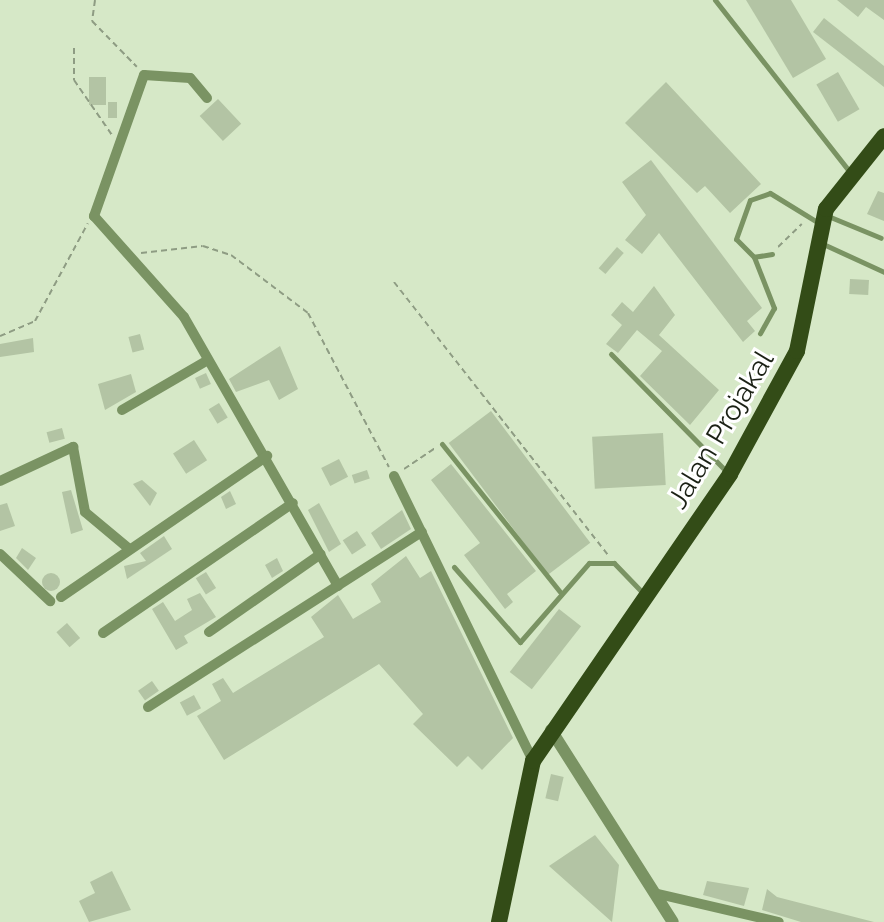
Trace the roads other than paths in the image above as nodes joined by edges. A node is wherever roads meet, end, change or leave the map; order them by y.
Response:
1 (715, 0) edge
2 (207, 98) dead end
3 (884, 136) edge
4 (850, 172) junction
5 (817, 218) junction
6 (881, 238) dead end
7 (817, 241) junction
8 (772, 254) road end
9 (754, 257) junction
10 (884, 272) edge
11 (760, 333) dead end
12 (611, 354) dead end
13 (208, 360) junction
14 (122, 410) dead end
15 (442, 444) road end
16 (267, 456) junction
17 (730, 474) junction
18 (394, 476) road end
19 (0, 481) edge
20 (293, 503) junction
21 (422, 532) junction
22 (128, 548) junction
23 (0, 554) edge
24 (321, 554) junction
25 (454, 567) dead end
26 (338, 586) junction
27 (560, 592) junction
28 (647, 596) junction
29 (209, 632) dead end
30 (103, 633) dead end
31 (148, 707) dead end
32 (551, 730) junction
33 (533, 761) junction
34 (654, 893) junction
35 (741, 918) edge
36 (499, 922) edge
37 (673, 922) edge
38 (779, 922) edge

1 - 4 lane
2 - 13 street
3 - 4 main road, Jalan Projakal
4 - 5 main road, Jalan Projakal
5 - 6 lane
5 - 7 main road, Jalan Projakal
5 - 9 lane
7 - 10 lane
7 - 17 main road, Jalan Projakal
8 - 9 lane
9 - 11 lane
12 - 17 lane
13 - 14 street
13 - 16 street
15 - 27 lane
16 - 20 street
16 - 22 street
17 - 28 main road, Jalan Projakal
18 - 21 street
19 - 22 street
20 - 24 street
20 - 30 street
21 - 26 street
21 - 33 street
22 - 23 street
24 - 26 street
24 - 29 street
25 - 27 lane
26 - 31 street
27 - 28 lane
28 - 32 main road, Jalan Projakal
32 - 33 main road, Jalan Projakal
32 - 34 street
33 - 36 main road, Jalan Projakal
34 - 35 street
34 - 37 street
35 - 38 street

